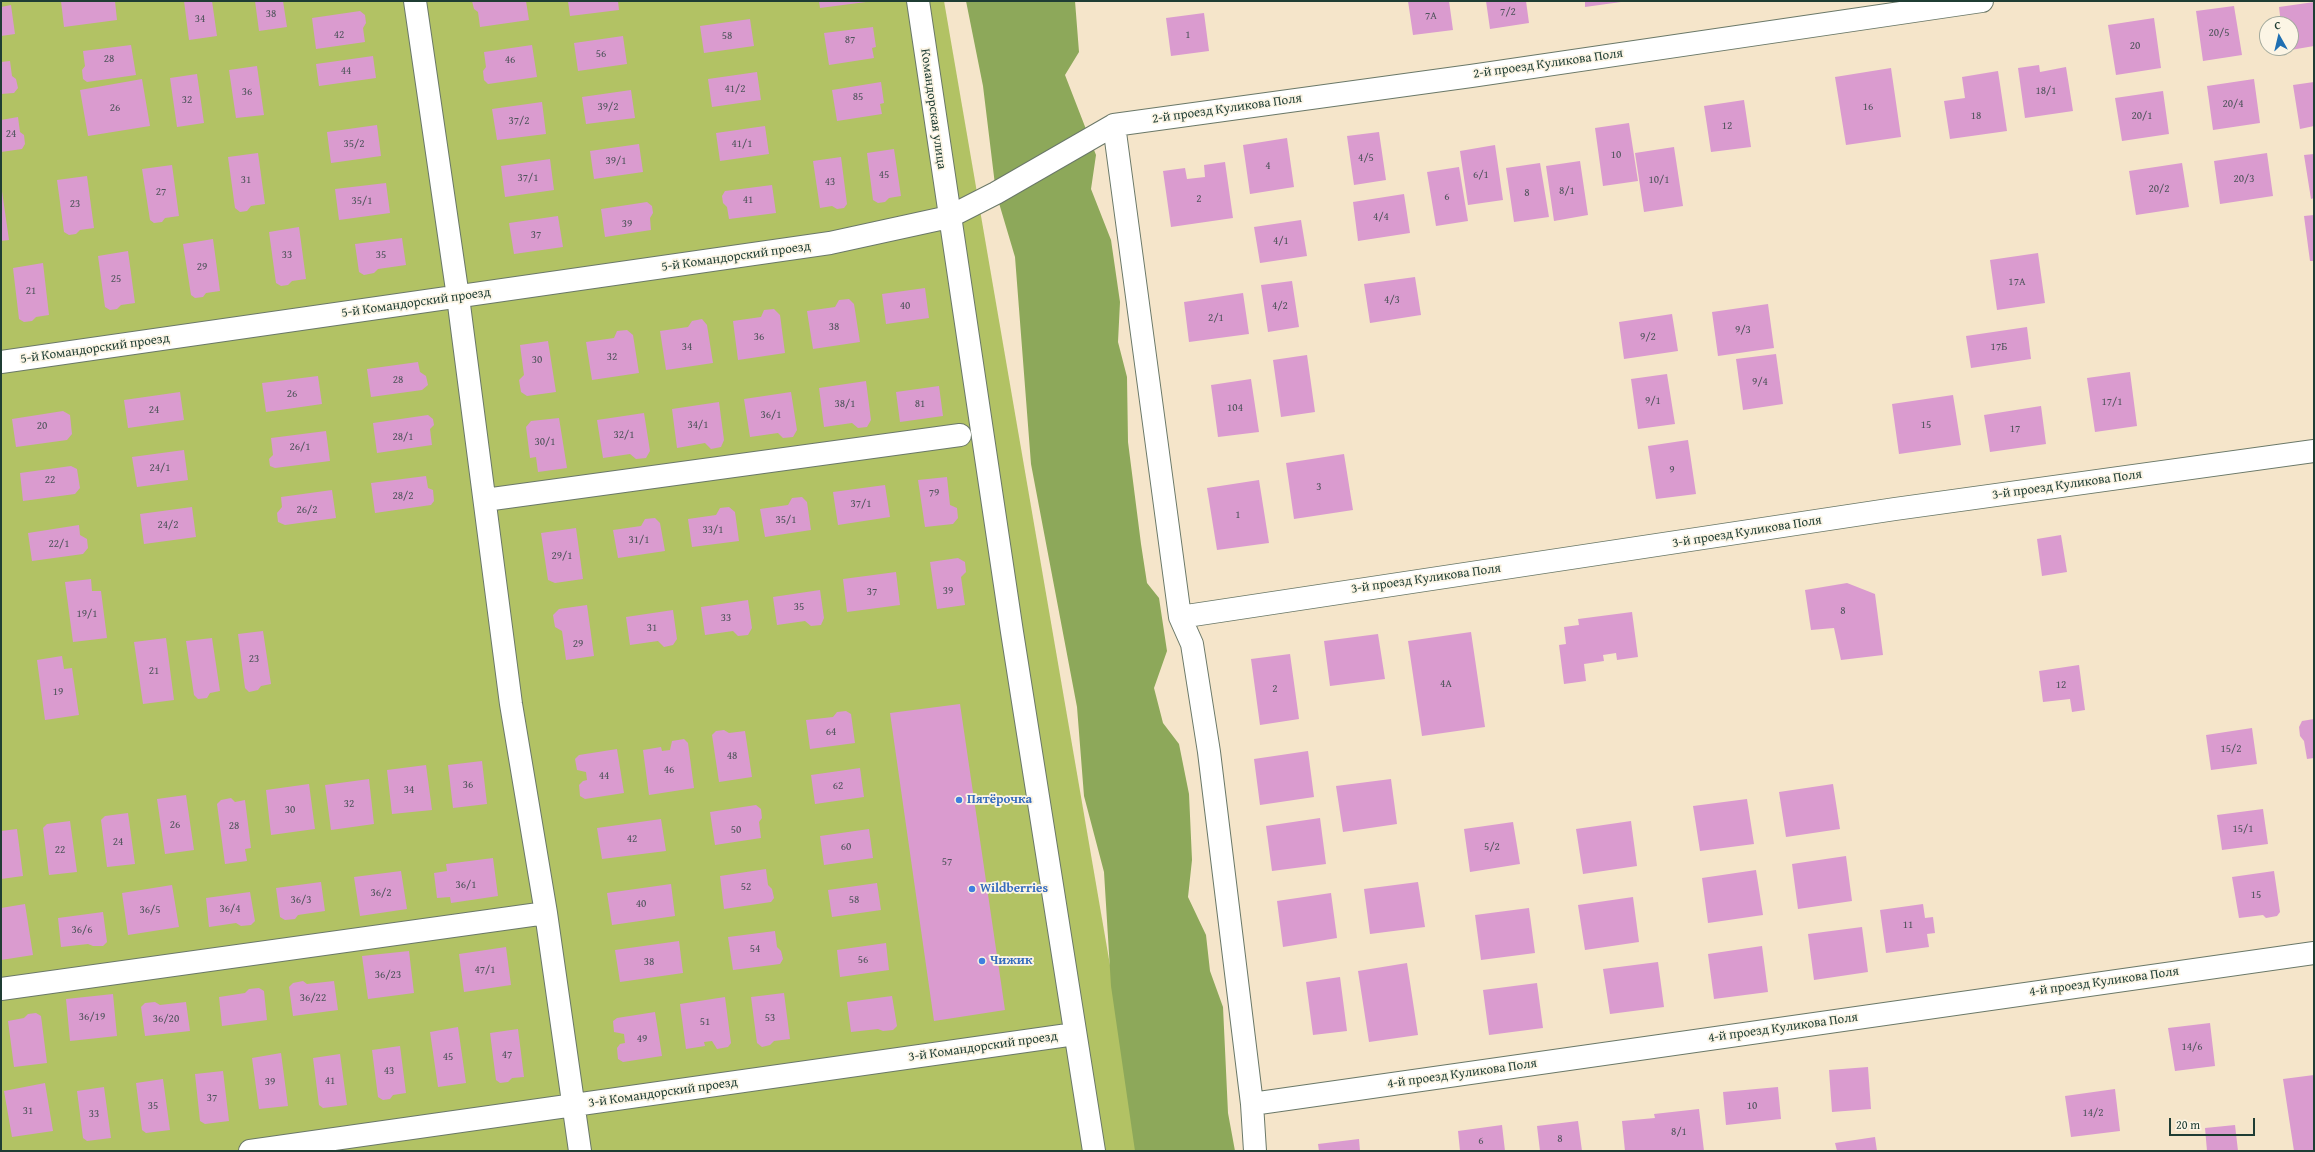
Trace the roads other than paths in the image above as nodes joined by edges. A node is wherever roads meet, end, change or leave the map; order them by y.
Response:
1 (415, 1) edge
2 (918, 1) edge
3 (1982, 1) edge
4 (1114, 125) junction
5 (949, 217) junction
6 (458, 297) junction
7 (1, 362) edge
8 (960, 435) dead end
9 (2314, 451) edge
10 (485, 500) junction
11 (1180, 617) junction
12 (546, 913) junction
13 (2314, 953) edge
14 (1, 989) edge
15 (1075, 1034) junction
16 (1252, 1104) junction
17 (573, 1106) junction
18 (250, 1151) edge
19 (580, 1151) edge
20 (1094, 1151) edge
21 (1255, 1151) edge

1 - 6 street
2 - 5 street, Командорская улица
3 - 4 street, 2-й проезд Куликова Поля
4 - 5 street, 5-й Командорский проезд
4 - 11 street
5 - 6 street, 5-й Командорский проезд
5 - 15 street, Командорская улица
6 - 7 street, 5-й Командорский проезд
6 - 10 street
8 - 10 street
9 - 11 street, 3-й проезд Куликова Поля
10 - 12 street
11 - 16 street
12 - 14 street
12 - 17 street
13 - 16 street, 4-й проезд Куликова Поля
15 - 17 street, 3-й Командорский проезд
15 - 20 street, Командорская улица
16 - 21 street
17 - 18 street, 3-й Командорский проезд
17 - 19 street

